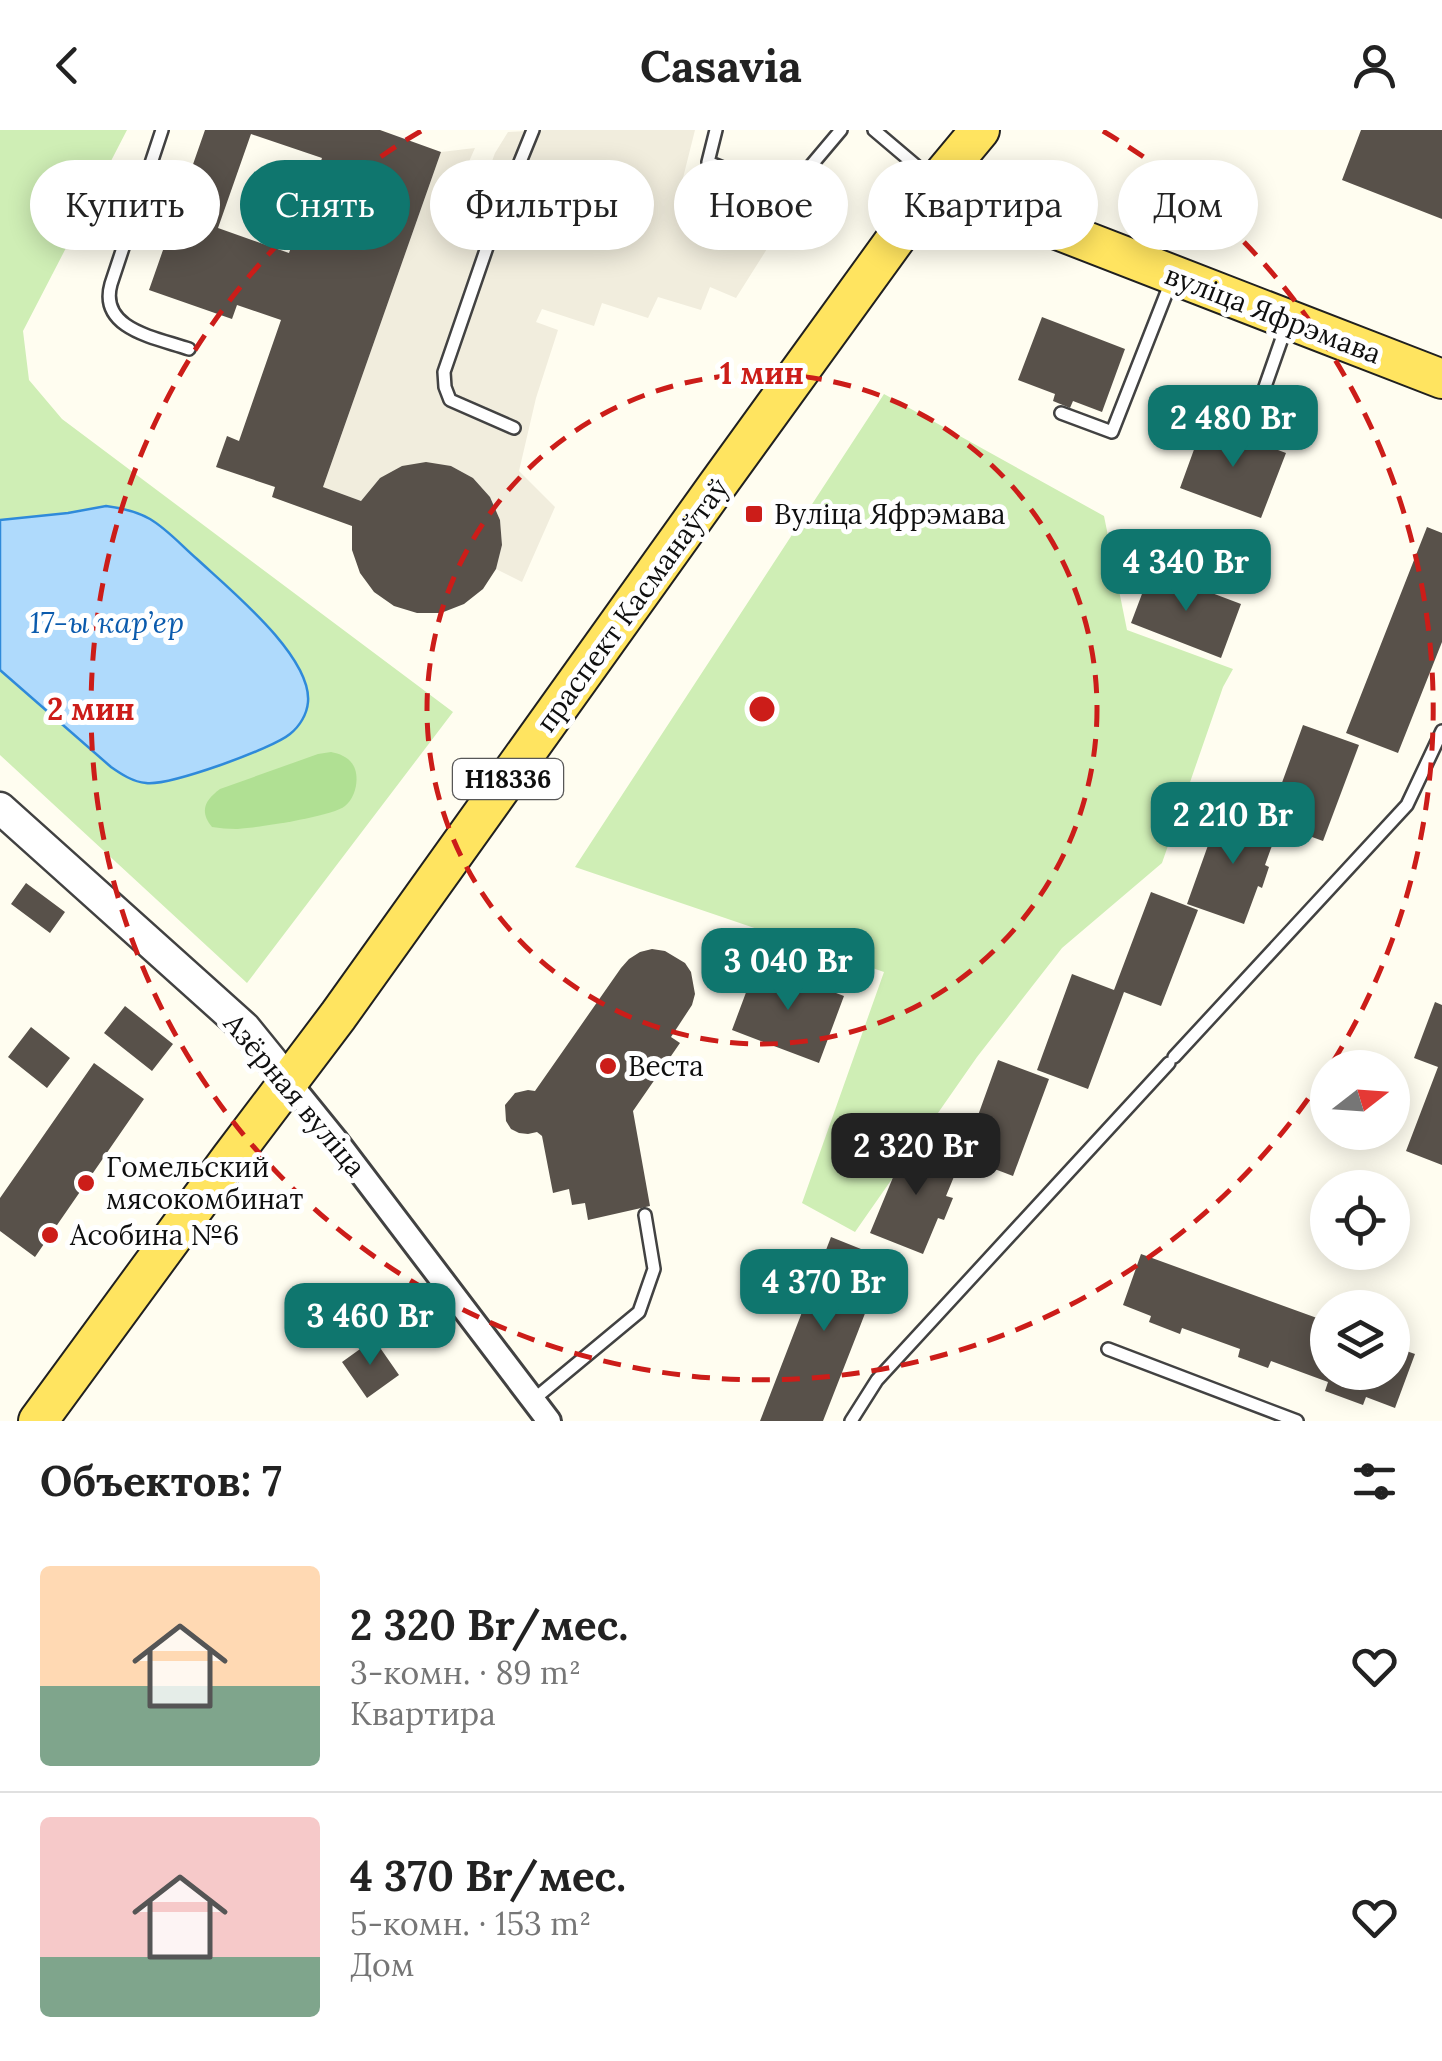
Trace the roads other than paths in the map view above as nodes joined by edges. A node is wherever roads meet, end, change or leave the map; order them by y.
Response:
1 (162, 130) edge
2 (533, 130) edge
3 (716, 130) edge
4 (841, 130) edge
5 (874, 130) edge
6 (980, 130) edge
7 (909, 160) edge
8 (955, 160) edge
9 (1098, 246) edge
10 (888, 250) edge
11 (1174, 275) junction
12 (1288, 320) junction
13 (189, 349) dead end
14 (1442, 379) edge
15 (1060, 413) dead end
16 (514, 428) dead end
17 (1247, 438) dead end
18 (1442, 731) edge
19 (0, 808) edge
20 (288, 1081) junction
21 (645, 1215) dead end
22 (1108, 1349) dead end
23 (533, 1400) junction
24 (38, 1421) edge
25 (548, 1421) edge
26 (851, 1421) edge
27 (1297, 1421) edge

1 - 13 lane
2 - 16 lane
3 - 4 lane
5 - 7 lane
6 - 8 main road, праспект Касманаўтаў / Н18336
9 - 11 main road, вуліца Яфрэмава
10 - 20 main road, праспект Касманаўтаў / Н18336
11 - 12 main road, вуліца Яфрэмава
11 - 15 lane
12 - 14 main road, вуліца Яфрэмава
12 - 17 lane
18 - 26 lane
19 - 20 street, Азёрная вуліца
20 - 23 street, Азёрная вуліца
20 - 24 main road, праспект Касманаўтаў / Н18336
21 - 23 lane
22 - 27 lane
23 - 25 street, Азёрная вуліца

